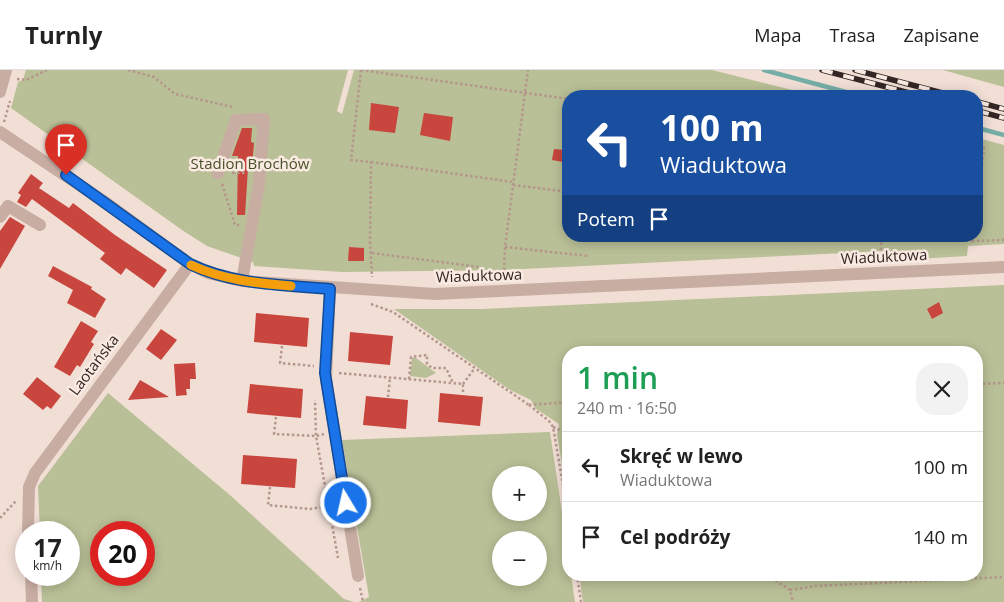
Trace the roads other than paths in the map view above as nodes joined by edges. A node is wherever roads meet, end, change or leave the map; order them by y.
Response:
1 (11, 74) edge
2 (0, 92) edge
3 (0, 132) edge
4 (218, 173) road end
5 (0, 217) edge
6 (40, 225) dead end
7 (190, 264) junction
8 (1004, 267) edge
9 (242, 281) junction
10 (330, 289) junction
11 (28, 521) edge
12 (358, 576) dead end
13 (31, 586) edge
14 (32, 602) edge

1 - 2 street
3 - 7 street, Wiaduktowa
4 - 9 street
5 - 6 street
7 - 9 street, Wiaduktowa
7 - 11 street, Laotańska
8 - 10 street, Wiaduktowa
9 - 10 street, Wiaduktowa
10 - 12 street
13 - 14 street

